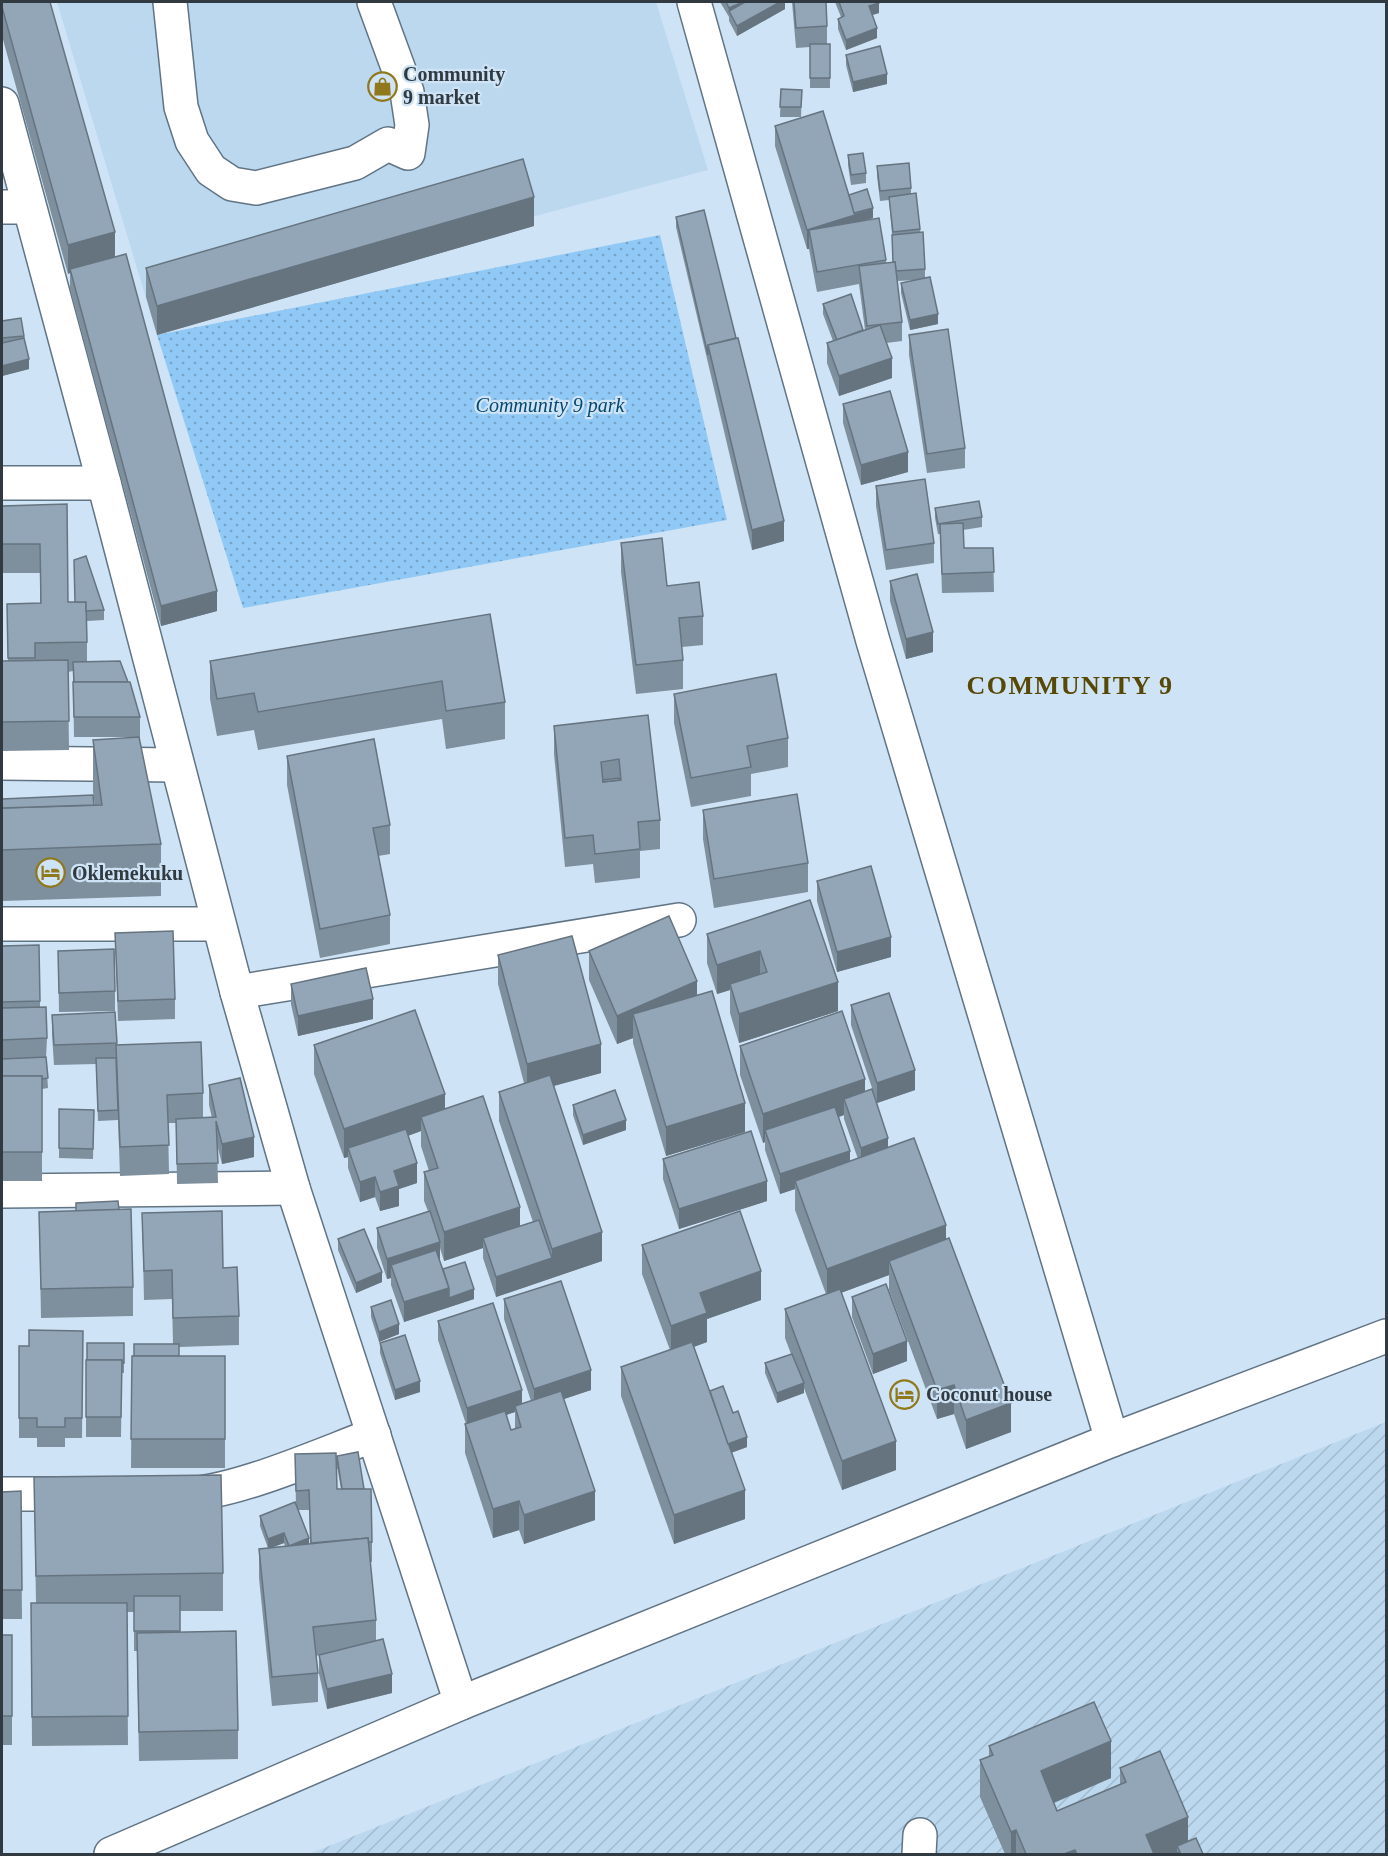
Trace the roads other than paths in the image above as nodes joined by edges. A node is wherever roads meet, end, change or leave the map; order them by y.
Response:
1 (170, 2) edge
2 (374, 2) edge
3 (694, 2) edge
4 (2, 104) edge
5 (15, 207) edge
6 (2, 483) edge
7 (104, 483) junction
8 (2, 763) edge
9 (176, 765) junction
10 (679, 920) dead end
11 (2, 924) edge
12 (217, 924) junction
13 (237, 992) junction
14 (293, 1188) junction
15 (2, 1191) edge
16 (1386, 1336) edge
17 (374, 1435) junction
18 (1112, 1440) junction
19 (2, 1494) edge
20 (109, 1494) edge
21 (145, 1495) edge
22 (461, 1703) junction
23 (111, 1854) edge

1 - 2 street
3 - 18 street
4 - 5 street
5 - 7 street
6 - 7 street
7 - 9 street
8 - 9 street
9 - 12 street
10 - 13 street
11 - 12 street
12 - 13 street
13 - 14 street
14 - 15 street
14 - 17 street
16 - 18 street
17 - 21 street
17 - 22 street
18 - 22 street
19 - 20 street
22 - 23 street

